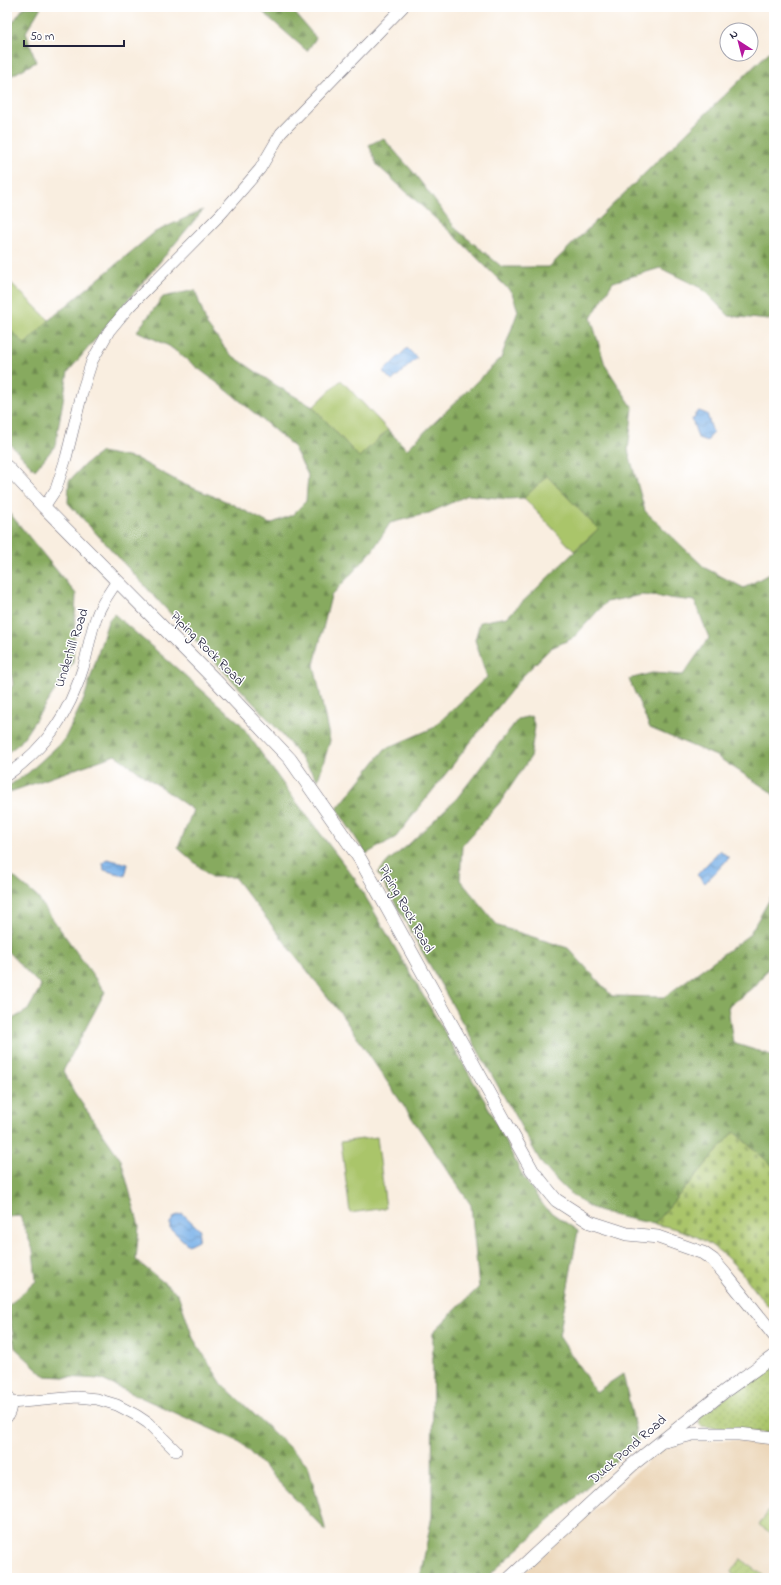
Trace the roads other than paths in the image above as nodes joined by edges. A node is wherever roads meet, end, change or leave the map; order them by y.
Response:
1 (403, 7) edge
2 (7, 466) edge
3 (44, 507) junction
4 (117, 581) junction
5 (7, 775) edge
6 (774, 1335) edge
7 (774, 1356) edge
8 (9, 1398) edge
9 (7, 1417) edge
10 (774, 1438) edge
11 (660, 1442) junction
12 (176, 1451) dead end
13 (510, 1578) edge

1 - 3 street
2 - 3 street, Piping Rock Road
3 - 4 street, Piping Rock Road
4 - 5 street, Underhill Road
4 - 6 street, Piping Rock Road
7 - 11 street, Duck Pond Road
8 - 9 street
8 - 12 street
10 - 11 street
11 - 13 street, Duck Pond Road

